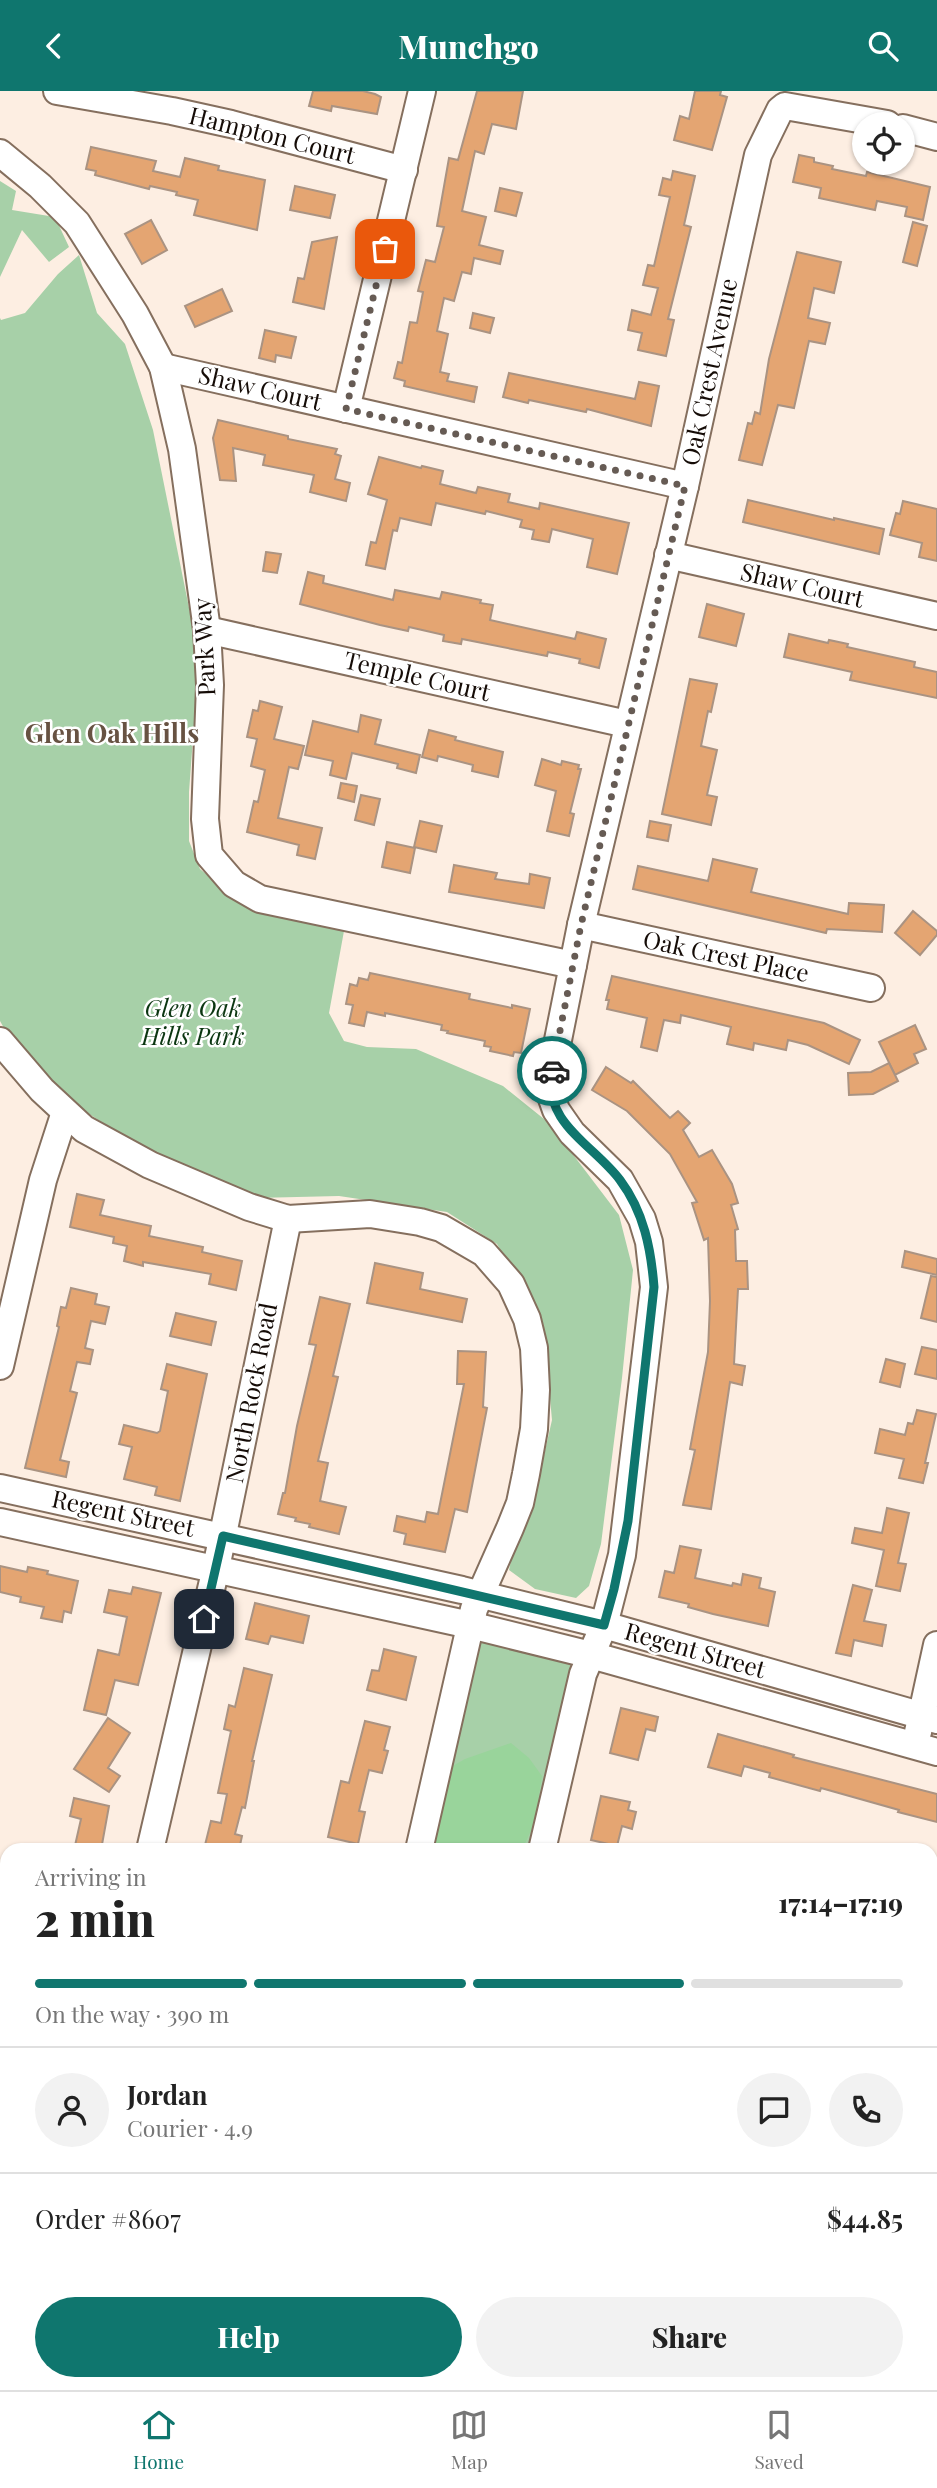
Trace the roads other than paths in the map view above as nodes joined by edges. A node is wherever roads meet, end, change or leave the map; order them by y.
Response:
1 (57, 91) edge
2 (422, 91) edge
3 (775, 100) edge
4 (852, 117) edge
5 (915, 131) edge
6 (937, 137) edge
7 (0, 153) edge
8 (404, 170) junction
9 (163, 367) junction
10 (346, 409) junction
11 (685, 486) junction
12 (668, 555) junction
13 (937, 616) edge
14 (206, 629) junction
15 (627, 724) junction
16 (581, 925) junction
17 (573, 965) junction
18 (871, 988) dead end
19 (0, 1041) edge
20 (65, 1112) junction
21 (288, 1219) junction
22 (0, 1366) edge
23 (0, 1488) edge
24 (0, 1522) edge
25 (223, 1536) junction
26 (216, 1568) junction
27 (474, 1610) junction
28 (604, 1625) junction
29 (937, 1645) edge
30 (591, 1655) junction
31 (929, 1718) edge
32 (926, 1750) edge
33 (152, 1843) edge
34 (421, 1843) edge
35 (544, 1843) edge

1 - 8 street, Hampton Court
2 - 8 street
3 - 4 street
3 - 11 street, Oak Crest Avenue
5 - 6 street
7 - 9 street, Park Way
8 - 10 street
9 - 10 street, Shaw Court
9 - 14 street, Park Way
10 - 11 street, Shaw Court
11 - 12 street, Oak Crest Avenue
12 - 13 street, Shaw Court
12 - 15 street, Oak Crest Avenue
14 - 15 street, Temple Court
14 - 17 street, Park Way
15 - 16 street, Oak Crest Avenue
16 - 17 street, Oak Crest Avenue
16 - 18 street, Oak Crest Place
17 - 28 street, Oak Crest Avenue
19 - 20 street
20 - 21 street
20 - 22 street
21 - 25 street, North Rock Road
21 - 27 street
23 - 25 street, Regent Street
24 - 26 street, Regent Street
25 - 26 street, North Rock Road
25 - 27 street, Regent Street
26 - 27 street, Regent Street
26 - 33 street, North Rock Road
27 - 28 street, Regent Street
27 - 30 street, Regent Street
27 - 34 street
28 - 30 street
28 - 31 street, Regent Street
29 - 31 street
30 - 32 street, Regent Street
30 - 35 street
31 - 32 street

